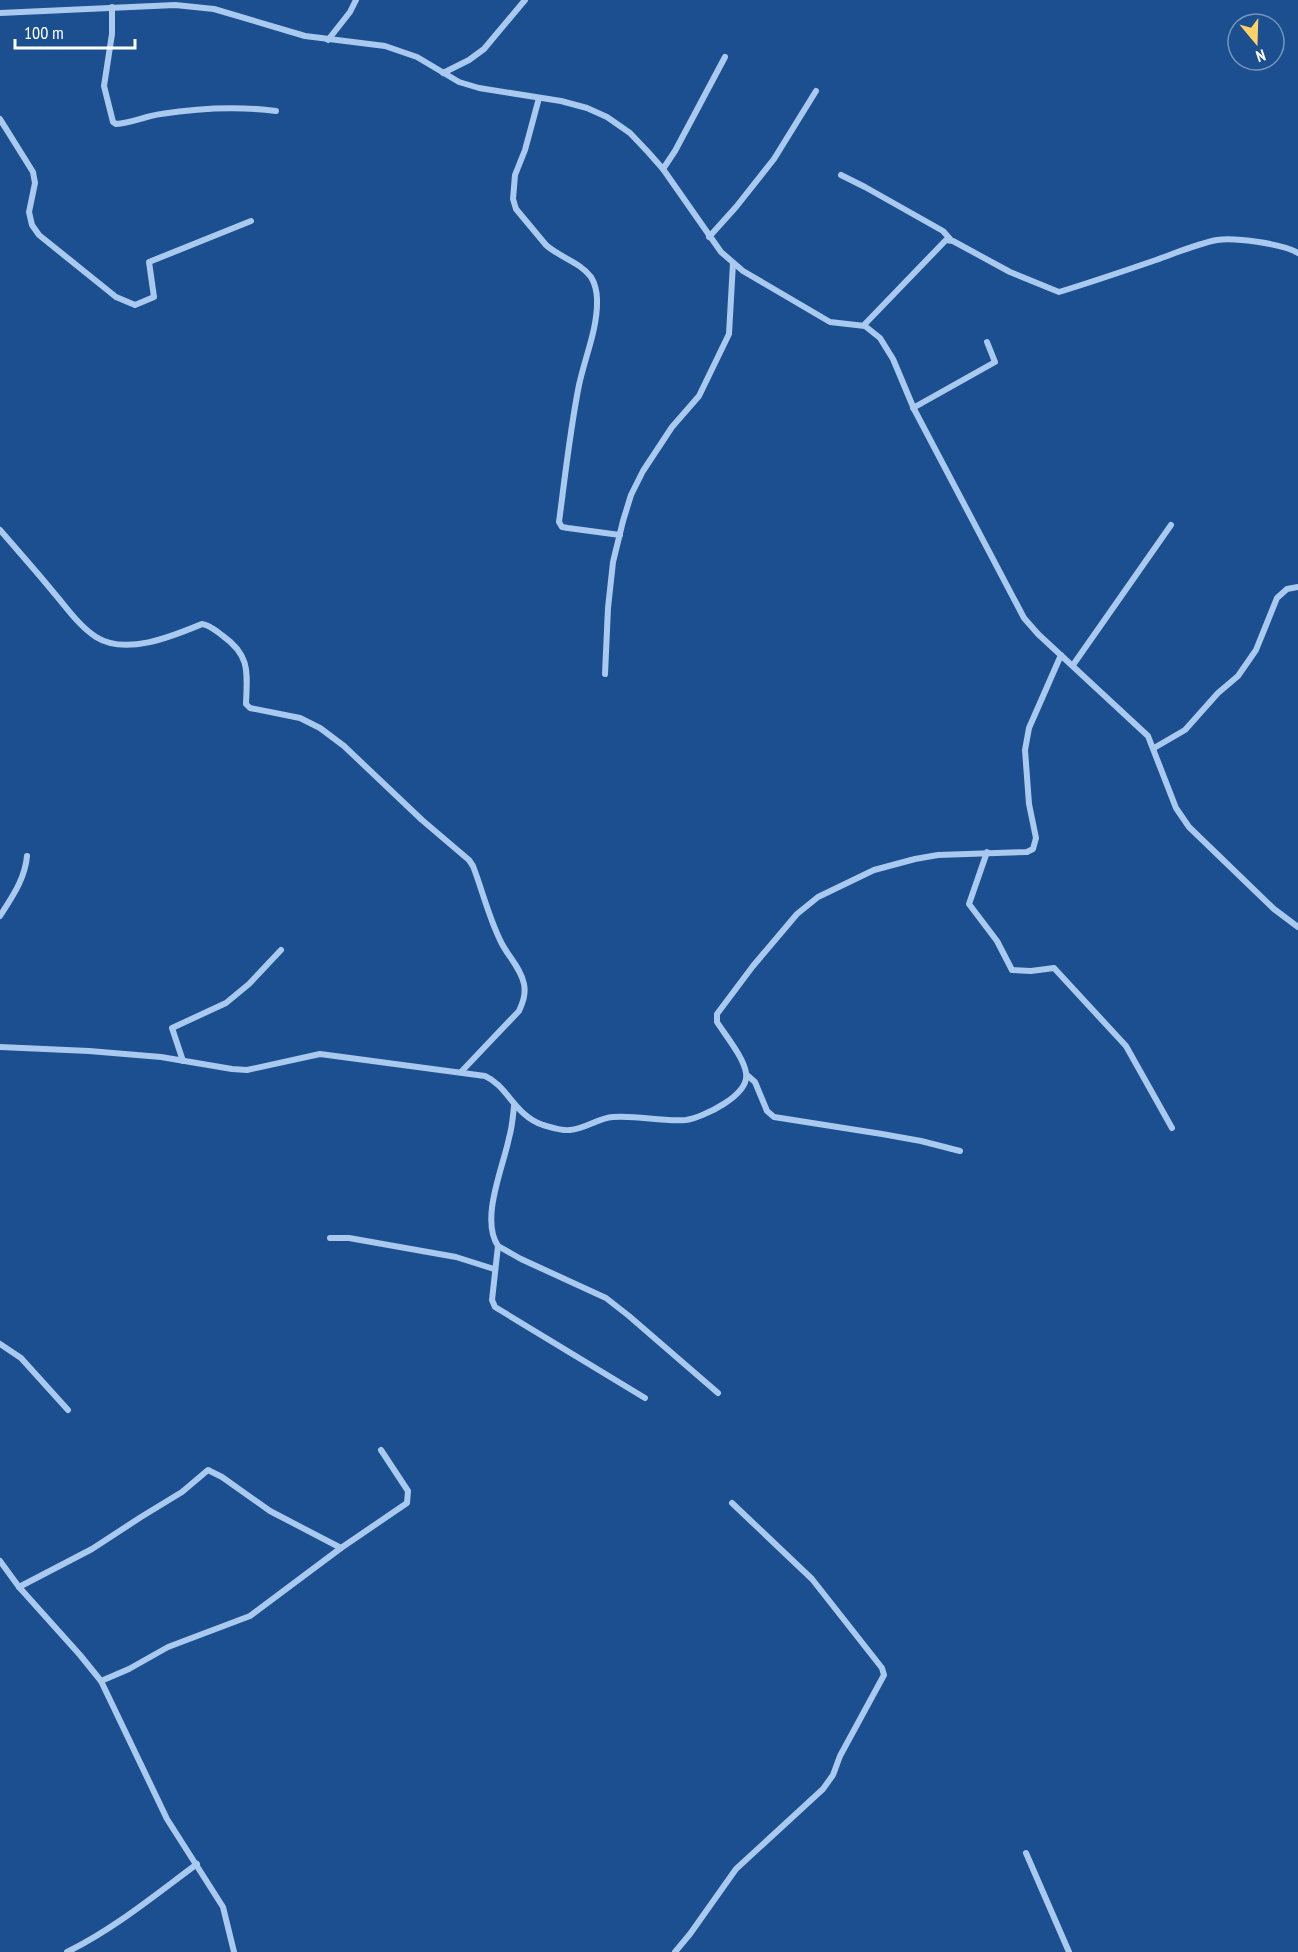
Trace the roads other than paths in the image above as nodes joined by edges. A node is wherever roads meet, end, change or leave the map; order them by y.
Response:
1 (356, 0) edge
2 (525, 0) edge
3 (175, 2) edge
4 (112, 7) junction
5 (0, 13) edge
6 (328, 40) junction
7 (725, 57) dead end
8 (443, 73) junction
9 (816, 91) dead end
10 (539, 98) junction
11 (276, 111) dead end
12 (0, 119) edge
13 (663, 169) junction
14 (841, 175) dead end
15 (251, 221) dead end
16 (709, 237) junction
17 (950, 240) junction
18 (1298, 253) edge
19 (733, 263) junction
20 (864, 326) junction
21 (987, 342) dead end
22 (913, 408) junction
23 (1171, 525) dead end
24 (0, 530) edge
25 (620, 535) junction
26 (1298, 587) edge
27 (1061, 655) junction
28 (1073, 665) junction
29 (605, 675) dead end
30 (1154, 748) junction
31 (987, 852) junction
32 (27, 856) dead end
33 (0, 916) edge
34 (1298, 927) edge
35 (280, 950) dead end
36 (0, 1047) edge
37 (183, 1061) junction
38 (461, 1072) junction
39 (747, 1075) junction
40 (514, 1106) junction
41 (1172, 1128) dead end
42 (960, 1151) dead end
43 (330, 1238) dead end
44 (498, 1246) junction
45 (494, 1269) junction
46 (0, 1344) edge
47 (718, 1393) dead end
48 (645, 1398) dead end
49 (68, 1410) dead end
50 (381, 1450) dead end
51 (732, 1503) dead end
52 (341, 1548) junction
53 (0, 1561) edge
54 (19, 1587) junction
55 (101, 1681) junction
56 (1026, 1853) dead end
57 (197, 1864) junction
58 (67, 1952) edge
59 (234, 1952) edge
60 (675, 1952) edge
61 (1069, 1952) edge

1 - 6 street
2 - 8 street
3 - 4 street
3 - 6 street
4 - 5 street
4 - 11 street
6 - 8 street
7 - 13 street
8 - 10 street
9 - 16 street
10 - 13 street
10 - 25 street
12 - 15 street
13 - 16 street
14 - 17 street
16 - 19 street
17 - 18 street
17 - 20 street
19 - 20 street
19 - 25 street
20 - 22 street
21 - 22 street
22 - 27 street
23 - 28 street
24 - 38 street
25 - 29 street
26 - 30 street
27 - 28 street
27 - 31 street
28 - 30 street
30 - 34 street
31 - 39 street
31 - 41 street
32 - 33 street
35 - 37 street
36 - 37 street
37 - 38 street
38 - 40 street
39 - 40 street
39 - 42 street
40 - 44 street
43 - 45 street
44 - 45 street
44 - 47 street
45 - 48 street
46 - 49 street
50 - 52 street
51 - 60 street
52 - 54 street
52 - 55 street
53 - 54 street
54 - 55 street
55 - 57 street
56 - 61 street
57 - 58 street
57 - 59 street

